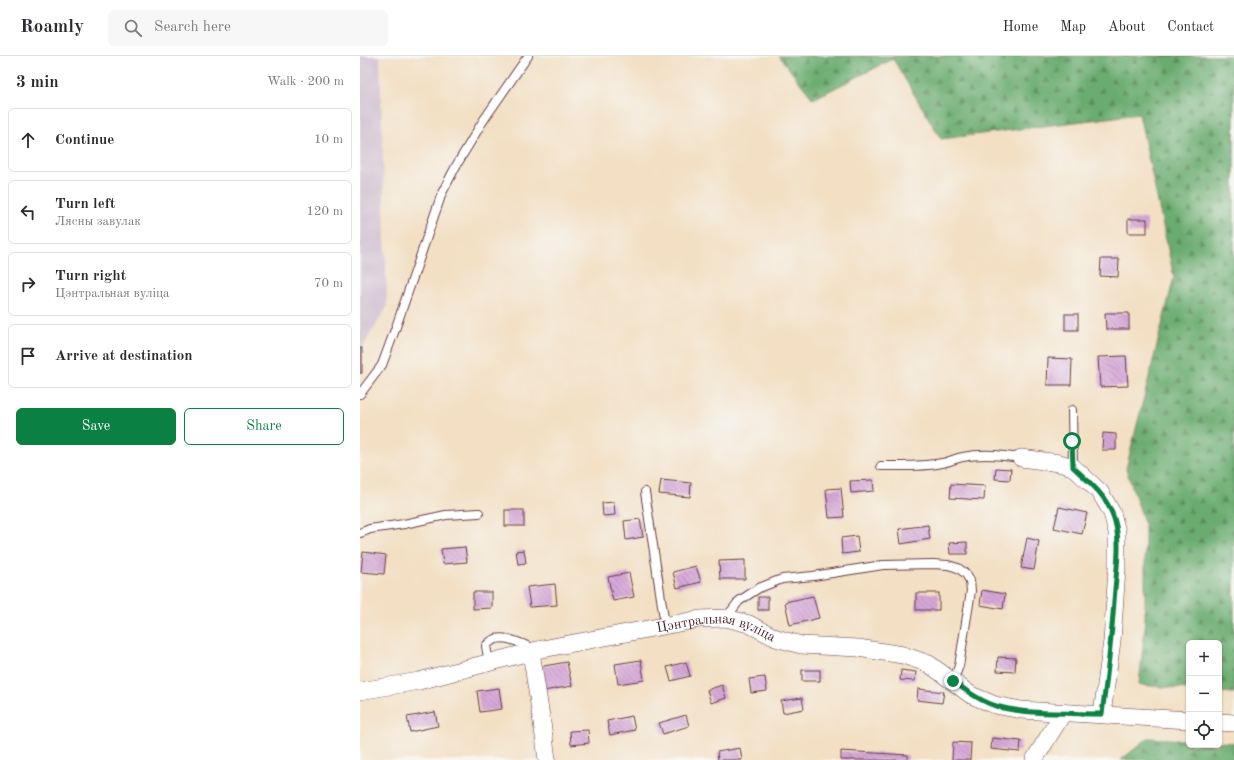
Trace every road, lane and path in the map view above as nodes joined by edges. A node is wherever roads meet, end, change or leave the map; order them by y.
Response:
1 (528, 56) edge
2 (360, 394) edge
3 (1072, 410) dead end
4 (1021, 458) joint
5 (881, 466) dead end
6 (1073, 467) junction
7 (645, 492) dead end
8 (479, 513) dead end
9 (360, 533) edge
10 (726, 618) junction
11 (665, 625) junction
12 (534, 651) junction
13 (953, 681) junction
14 (362, 689) edge
15 (1063, 713) junction
16 (1102, 714) junction
17 (1186, 720) edge
18 (1222, 722) edge
19 (1234, 723) edge
20 (547, 760) edge
21 (1034, 760) edge

1 - 2 lane
3 - 6 lane
4 - 5 lane
4 - 6 street
6 - 16 street
7 - 11 lane
8 - 9 lane
10 - 11 street, Цэнтральная вуліца
10 - 13 street, Цэнтральная вуліца
10 - 13 lane
11 - 12 street, Цэнтральная вуліца
12 - 14 street, Цэнтральная вуліца
12 - 20 street
13 - 15 street, Цэнтральная вуліца
15 - 16 street, Цэнтральная вуліца
15 - 21 street
16 - 17 street, Цэнтральная вуліца
18 - 19 street

